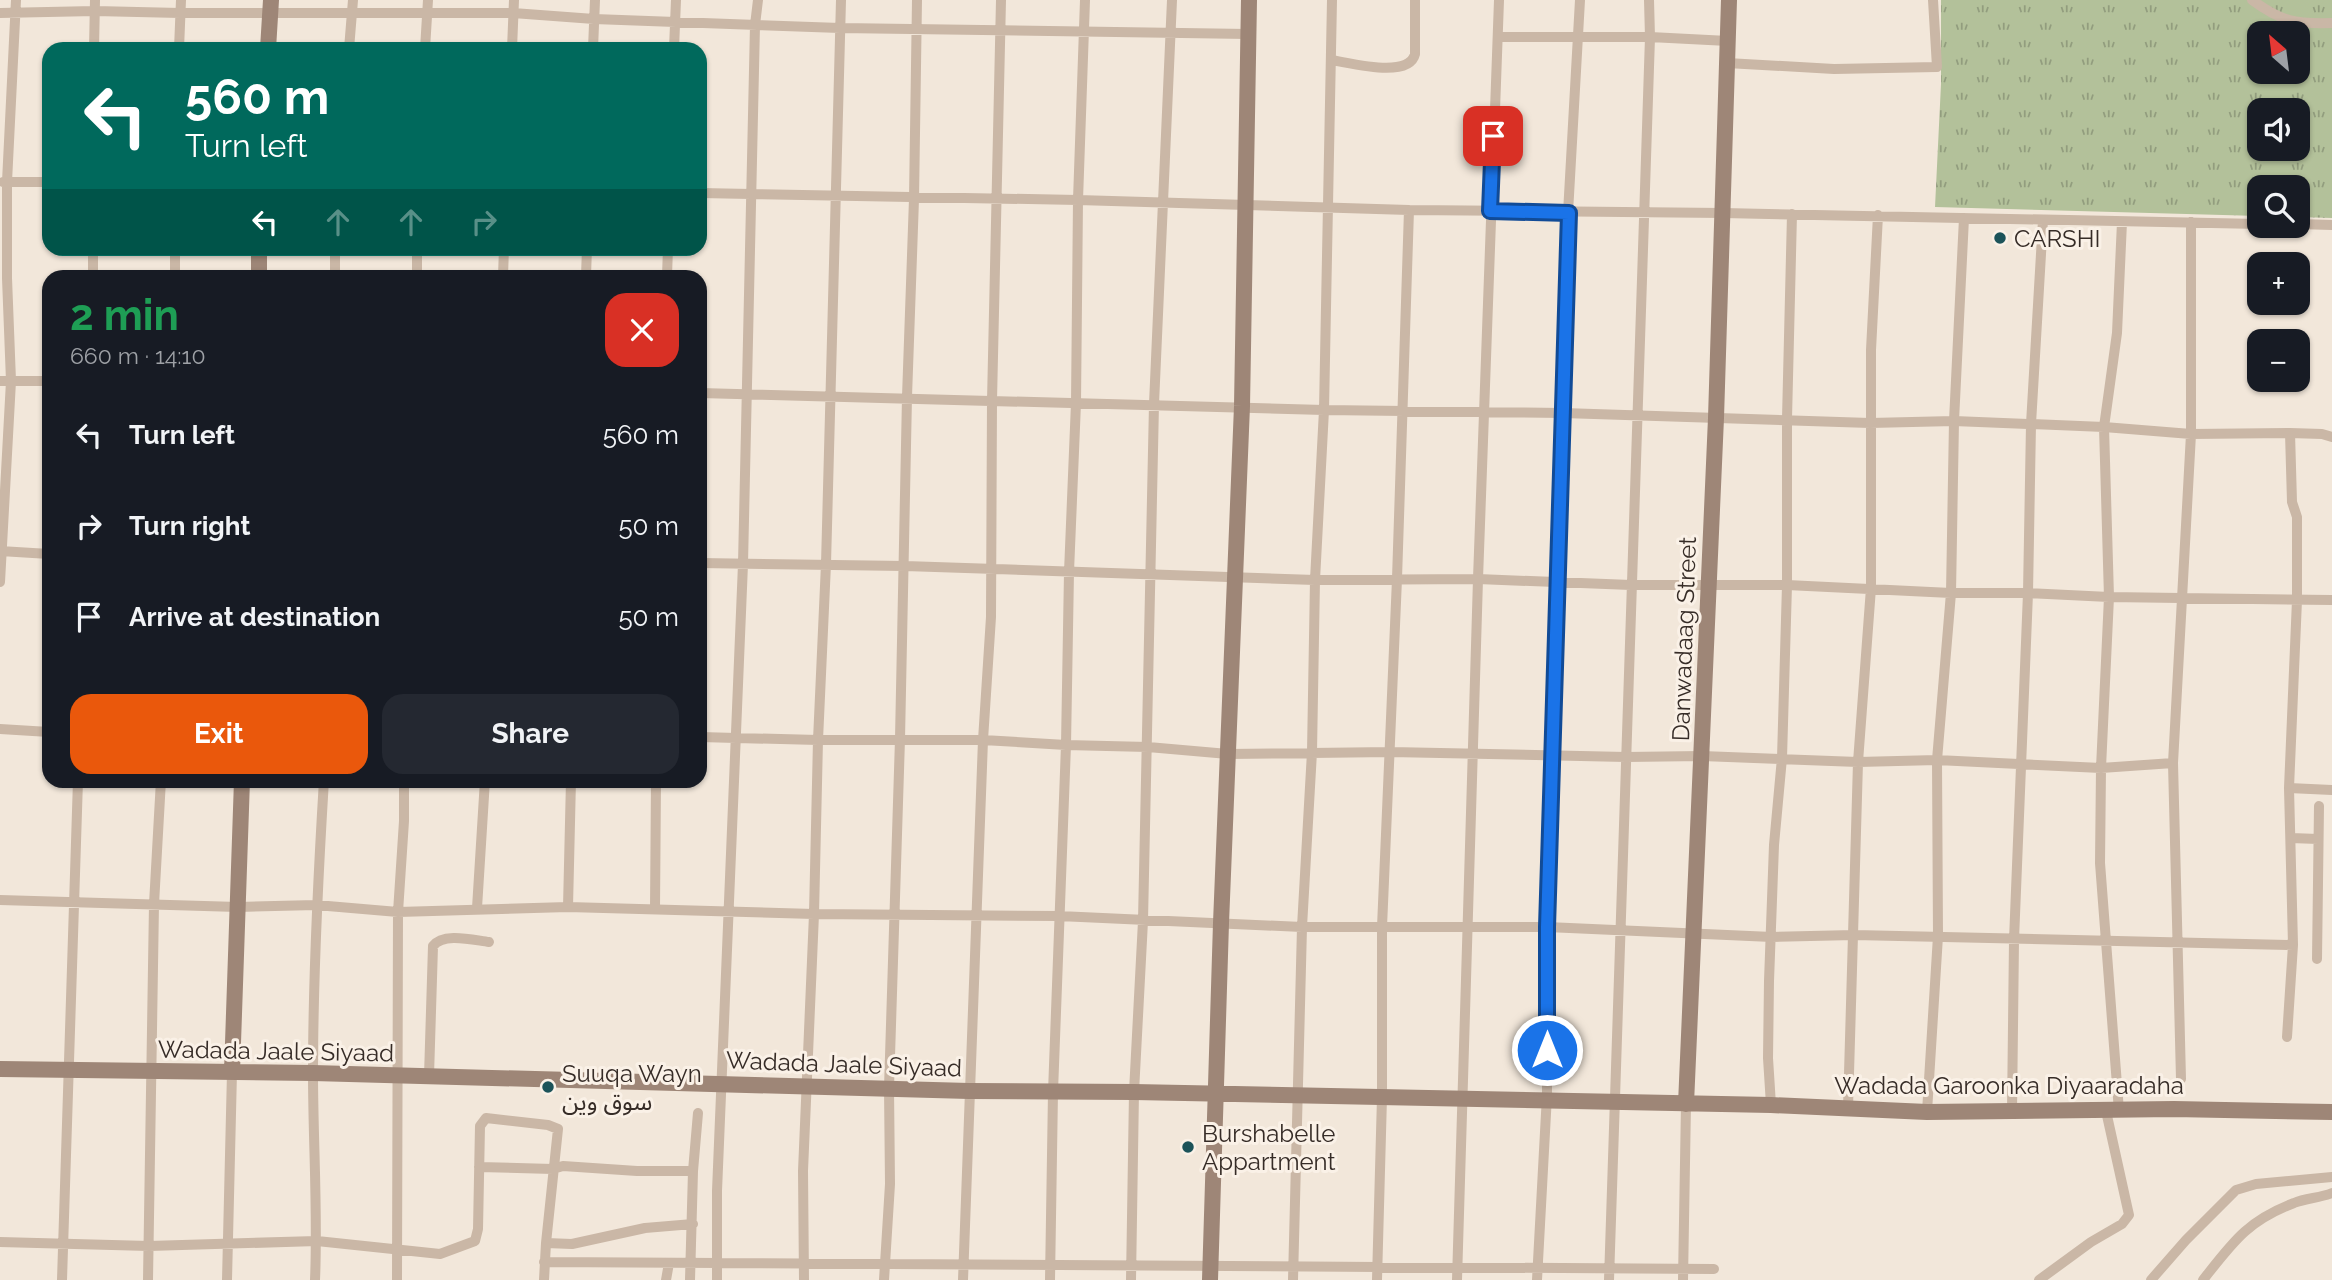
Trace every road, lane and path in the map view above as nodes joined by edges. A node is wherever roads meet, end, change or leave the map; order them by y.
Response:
1 (16, 0) edge
2 (181, 0) edge
3 (353, 0) edge
4 (428, 0) edge
5 (514, 0) edge
6 (595, 0) edge
7 (676, 0) edge
8 (758, 0) edge
9 (841, 0) edge
10 (918, 0) edge
11 (1002, 0) edge
12 (1085, 0) edge
13 (1172, 0) edge
14 (1249, 0) edge
15 (1332, 0) edge
16 (1415, 0) edge
17 (1499, 0) edge
18 (1580, 0) edge
19 (1648, 0) edge
20 (1729, 0) edge
21 (1933, 0) edge
22 (2252, 0) edge
23 (95, 5) edge
24 (271, 6) edge
25 (0, 12) edge
26 (16, 13) junction
27 (180, 13) junction
28 (353, 13) junction
29 (513, 13) junction
30 (427, 14) junction
31 (594, 19) junction
32 (676, 22) junction
33 (2332, 23) edge
34 (755, 25) junction
35 (840, 28) junction
36 (916, 30) junction
37 (1001, 31) junction
38 (1084, 31) junction
39 (1171, 33) junction
40 (1248, 34) junction
41 (1498, 37) junction
42 (1650, 37) junction
43 (1578, 38) junction
44 (1728, 41) junction
45 (94, 42) edge
46 (179, 42) edge
47 (268, 42) edge
48 (350, 42) edge
49 (425, 42) edge
50 (512, 42) edge
51 (593, 42) edge
52 (675, 42) edge
53 (1331, 60) junction
54 (1727, 63) junction
55 (4, 182) edge
56 (42, 182) edge
57 (707, 193) edge
58 (751, 196) junction
59 (836, 197) junction
60 (914, 199) junction
61 (997, 200) junction
62 (1078, 200) junction
63 (1163, 203) junction
64 (1245, 204) junction
65 (1327, 206) junction
66 (1409, 210) junction
67 (1490, 211) junction
68 (1569, 213) junction
69 (1643, 213) junction
70 (1723, 213) junction
71 (1792, 214) junction
72 (1878, 215) junction
73 (1964, 218) junction
74 (2043, 219) junction
75 (2122, 222) junction
76 (2191, 222) junction
77 (2247, 224) edge
78 (2310, 224) edge
79 (2332, 225) edge
80 (42, 380) edge
81 (5, 381) edge
82 (707, 393) edge
83 (747, 393) junction
84 (831, 395) junction
85 (906, 397) junction
86 (992, 401) junction
87 (1076, 403) junction
88 (1154, 404) junction
89 (1242, 406) junction
90 (1324, 410) junction
91 (1402, 411) junction
92 (1484, 413) junction
93 (1563, 413) junction
94 (1637, 416) junction
95 (1716, 418) junction
96 (1787, 419) junction
97 (1954, 421) junction
98 (1870, 423) junction
99 (2031, 424) junction
100 (2104, 427) junction
101 (2290, 433) junction
102 (2191, 435) junction
103 (2332, 437) edge
104 (1, 551) edge
105 (42, 554) edge
106 (707, 563) edge
107 (743, 564) junction
108 (826, 565) junction
109 (905, 566) junction
110 (992, 570) junction
111 (1069, 572) junction
112 (1151, 576) junction
113 (1234, 577) junction
114 (1397, 579) junction
115 (1478, 579) junction
116 (1315, 580) junction
117 (0, 582) edge
118 (1558, 582) junction
119 (1631, 585) junction
120 (1787, 585) junction
121 (1709, 586) junction
122 (1871, 588) junction
123 (1951, 593) junction
124 (2028, 593) junction
125 (2109, 597) junction
126 (2183, 598) junction
127 (2297, 600) junction
128 (2332, 600) edge
129 (0, 729) edge
130 (42, 732) edge
131 (707, 737) edge
132 (736, 738) junction
133 (900, 739) junction
134 (818, 740) junction
135 (983, 740) junction
136 (1066, 746) junction
137 (1148, 747) junction
138 (1391, 751) junction
139 (1312, 752) junction
140 (1228, 754) junction
141 (1472, 754) junction
142 (1553, 755) junction
143 (1703, 756) junction
144 (1626, 757) junction
145 (1782, 758) junction
146 (1937, 760) junction
147 (1858, 762) junction
148 (2172, 763) junction
149 (2021, 764) junction
150 (2101, 768) junction
151 (78, 788) edge
152 (161, 788) edge
153 (242, 788) edge
154 (323, 788) edge
155 (404, 788) edge
156 (484, 788) edge
157 (571, 788) edge
158 (656, 788) edge
159 (2289, 788) junction
160 (2332, 790) edge
161 (2319, 806) dead end
162 (2291, 838) junction
163 (2318, 839) junction
164 (0, 900) edge
165 (73, 901) junction
166 (154, 904) junction
167 (316, 905) junction
168 (238, 907) junction
169 (568, 907) junction
170 (477, 908) junction
171 (656, 909) junction
172 (727, 911) junction
173 (398, 912) junction
174 (814, 914) junction
175 (895, 914) junction
176 (976, 915) junction
177 (1059, 916) junction
178 (1143, 921) junction
179 (1221, 923) junction
180 (1468, 926) junction
181 (1302, 927) junction
182 (1382, 927) junction
183 (1547, 927) junction
184 (1620, 930) junction
185 (1695, 934) junction
186 (1854, 935) junction
187 (1938, 936) junction
188 (1772, 937) junction
189 (2014, 940) junction
190 (2106, 940) junction
191 (489, 942) dead end
192 (2179, 942) junction
193 (2293, 945) junction
194 (2317, 959) dead end
195 (2287, 1037) dead end
196 (0, 1069) edge
197 (68, 1070) junction
198 (151, 1072) junction
199 (232, 1072) junction
200 (313, 1073) junction
201 (397, 1076) junction
202 (429, 1076) junction
203 (2181, 1079) dead end
204 (722, 1083) junction
205 (805, 1085) junction
206 (889, 1088) junction
207 (969, 1091) junction
208 (1054, 1092) junction
209 (1133, 1092) junction
210 (1216, 1095) junction
211 (1299, 1097) junction
212 (1382, 1097) junction
213 (1461, 1099) junction
214 (1546, 1101) junction
215 (1615, 1102) junction
216 (1686, 1104) junction
217 (1771, 1105) junction
218 (1848, 1108) junction
219 (2113, 1111) junction
220 (1927, 1112) junction
221 (2012, 1112) junction
222 (2332, 1112) edge
223 (698, 1113) dead end
224 (479, 1167) junction
225 (553, 1169) junction
226 (693, 1171) junction
227 (2332, 1177) edge
228 (2332, 1193) edge
229 (693, 1224) junction
230 (317, 1241) junction
231 (0, 1242) edge
232 (546, 1243) junction
233 (63, 1244) junction
234 (228, 1245) junction
235 (149, 1247) junction
236 (397, 1251) junction
237 (544, 1262) junction
238 (669, 1263) junction
239 (691, 1263) junction
240 (719, 1263) junction
241 (804, 1264) junction
242 (884, 1264) junction
243 (964, 1265) junction
244 (1051, 1265) junction
245 (1132, 1266) junction
246 (1293, 1267) junction
247 (1378, 1267) junction
248 (1458, 1268) junction
249 (1714, 1269) dead end
250 (1210, 1273) edge
251 (1537, 1274) edge
252 (1609, 1274) edge
253 (1684, 1275) edge
254 (62, 1280) edge
255 (148, 1280) edge
256 (227, 1280) edge
257 (316, 1280) edge
258 (397, 1280) edge
259 (544, 1280) edge
260 (666, 1280) edge
261 (690, 1280) edge
262 (718, 1280) edge
263 (804, 1280) edge
264 (884, 1280) edge
265 (963, 1280) edge
266 (1050, 1280) edge
267 (1131, 1280) edge
268 (1293, 1280) edge
269 (1377, 1280) edge
270 (1457, 1280) edge
271 (2039, 1280) edge
272 (2151, 1280) edge
273 (2203, 1280) edge

1 - 26 street
2 - 27 street
3 - 28 street
4 - 30 street
5 - 29 street
6 - 31 street
7 - 32 street
8 - 34 street
9 - 35 street
10 - 36 street
11 - 37 street
12 - 38 street
13 - 39 street
14 - 40 street
15 - 53 street
16 - 53 street
17 - 41 street
18 - 43 street
19 - 42 street
20 - 44 street, Danwadaag Street
21 - 54 street
22 - 33 street
23 - 26 street
23 - 27 street
23 - 45 street
24 - 27 street
24 - 28 street
24 - 47 street
25 - 26 street
26 - 55 street
27 - 46 street
28 - 30 street
28 - 48 street
29 - 30 street
29 - 31 street
29 - 50 street
30 - 49 street
31 - 32 street
31 - 51 street
32 - 34 street
32 - 52 street
34 - 35 street
34 - 58 street
35 - 36 street
35 - 59 street
36 - 37 street
36 - 60 street
37 - 38 street
37 - 61 street
38 - 39 street
38 - 62 street
39 - 40 street
39 - 63 street
40 - 64 street
41 - 43 street
41 - 67 street
42 - 43 street
42 - 44 street
42 - 69 street
43 - 68 street
44 - 54 street, Danwadaag Street
53 - 65 street
54 - 70 street, Danwadaag Street
55 - 56 street
55 - 81 street
57 - 58 street
58 - 59 street
58 - 83 street
59 - 60 street
59 - 84 street
60 - 61 street
60 - 85 street
61 - 62 street
61 - 86 street
62 - 63 street
62 - 87 street
63 - 64 street
63 - 88 street
64 - 65 street
64 - 89 street
65 - 66 street
65 - 90 street
66 - 67 street
66 - 91 street
67 - 68 street
67 - 92 street
68 - 69 street
68 - 93 street
69 - 70 street
69 - 94 street
70 - 71 street
70 - 95 street, Danwadaag Street
71 - 72 street
71 - 96 street
72 - 73 street
72 - 98 street
73 - 74 street
73 - 97 street
74 - 75 street
74 - 99 street
75 - 76 street
75 - 100 street
76 - 77 street
76 - 102 street
78 - 79 street
80 - 81 street
81 - 104 street
82 - 83 street
83 - 84 street
83 - 107 street
84 - 85 street
84 - 108 street
85 - 86 street
85 - 109 street
86 - 87 street
86 - 110 street
87 - 88 street
87 - 111 street
88 - 89 street
88 - 112 street
89 - 90 street
89 - 113 street
90 - 91 street
90 - 116 street
91 - 92 street
91 - 114 street
92 - 93 street
92 - 115 street
93 - 94 street
93 - 118 street
94 - 95 street
94 - 119 street
95 - 96 street
95 - 121 street, Danwadaag Street
96 - 98 street
96 - 120 street
97 - 98 street
97 - 99 street
97 - 123 street
98 - 122 street
99 - 100 street
99 - 124 street
100 - 102 street
100 - 125 street
101 - 102 street
101 - 103 street
101 - 127 street
102 - 126 street
104 - 105 street
104 - 117 street
106 - 107 street
107 - 108 street
107 - 132 street
108 - 109 street
108 - 134 street
109 - 110 street
109 - 133 street
110 - 111 street
110 - 135 street
111 - 112 street
111 - 136 street
112 - 113 street
112 - 137 street
113 - 116 street
113 - 140 street
114 - 115 street
114 - 116 street
114 - 138 street
115 - 118 street
115 - 141 street
116 - 139 street
118 - 119 street
118 - 142 street
119 - 121 street
119 - 144 street
120 - 121 street
120 - 122 street
120 - 145 street
121 - 143 street, Danwadaag Street
122 - 123 street
122 - 147 street
123 - 124 street
123 - 146 street
124 - 125 street
124 - 149 street
125 - 126 street
125 - 150 street
126 - 127 street
126 - 148 street
127 - 128 street
127 - 159 street
129 - 130 street
131 - 132 street
132 - 134 street
132 - 172 street
133 - 134 street
133 - 135 street
133 - 175 street
134 - 174 street
135 - 136 street
135 - 176 street
136 - 137 street
136 - 177 street
137 - 140 street
137 - 178 street
138 - 139 street
138 - 141 street
138 - 182 street
139 - 140 street
139 - 181 street
140 - 179 street
141 - 142 street
141 - 180 street
142 - 144 street
142 - 183 street
143 - 144 street
143 - 145 street
143 - 185 street, Danwadaag Street
144 - 184 street
145 - 147 street
145 - 188 street
146 - 147 street
146 - 149 street
146 - 187 street
147 - 186 street
148 - 150 street
148 - 192 street
149 - 150 street
149 - 189 street
150 - 190 street
151 - 165 street
152 - 166 street
153 - 168 street
154 - 167 street
155 - 173 street
156 - 170 street
157 - 169 street
158 - 171 street
159 - 160 street
159 - 162 street
161 - 163 street
162 - 163 street
162 - 193 street
163 - 194 street
164 - 165 street
165 - 166 street
165 - 197 street
166 - 168 street
166 - 198 street
167 - 168 street
167 - 173 street
167 - 200 street
168 - 199 street
169 - 170 street
169 - 171 street
170 - 173 street
171 - 172 street
172 - 174 street
172 - 204 street
173 - 201 street
174 - 175 street
174 - 205 street
175 - 176 street
175 - 206 street
176 - 177 street
176 - 207 street
177 - 178 street
177 - 208 street
178 - 179 street
178 - 209 street
179 - 181 street
179 - 210 street
180 - 182 street
180 - 183 street
180 - 213 street
181 - 182 street
181 - 211 street
182 - 212 street
183 - 184 street
183 - 214 street
184 - 185 street
184 - 215 street
185 - 188 street
185 - 216 street, Danwadaag Street
186 - 187 street
186 - 188 street
186 - 218 street
187 - 189 street
187 - 220 street
188 - 217 street
189 - 190 street
189 - 221 street
190 - 192 street
190 - 219 street
191 - 202 street
192 - 193 street
192 - 203 street
193 - 195 street
196 - 197 street, Wadada Jaale Siyaad
197 - 198 street, Wadada Jaale Siyaad
197 - 233 street
198 - 199 street, Wadada Jaale Siyaad
198 - 235 street
199 - 200 street, Wadada Jaale Siyaad
199 - 234 street
200 - 201 street, Wadada Jaale Siyaad
200 - 230 street
201 - 202 street, Wadada Jaale Siyaad
201 - 236 street
202 - 204 street, Wadada Jaale Siyaad
204 - 205 street, Wadada Jaale Siyaad
204 - 240 street
205 - 206 street, Wadada Jaale Siyaad
205 - 241 street
206 - 207 street, Wadada Jaale Siyaad
206 - 242 street
207 - 208 street, Wadada Jaale Siyaad
207 - 243 street
208 - 209 street, Wadada Jaale Siyaad
208 - 244 street
209 - 210 street, Wadada Jaale Siyaad
209 - 245 street
210 - 211 street, Wadada Jaale Siyaad
210 - 250 street
211 - 212 street, Wadada Jaale Siyaad
211 - 246 street
212 - 213 street, Wadada Jaale Siyaad
212 - 247 street
213 - 214 street, Wadada Jaale Siyaad
213 - 248 street
214 - 215 street, Wadada Jaale Siyaad
214 - 251 street
215 - 216 street, Wadada Jaale Siyaad
215 - 252 street
216 - 217 street, Wadada Garoonka Diyaaradaha
216 - 253 street, Danwadaag Street
217 - 218 street, Wadada Garoonka Diyaaradaha
218 - 220 street, Wadada Garoonka Diyaaradaha
219 - 221 street, Wadada Garoonka Diyaaradaha
219 - 222 street, Wadada Garoonka Diyaaradaha
219 - 271 street
220 - 221 street, Wadada Garoonka Diyaaradaha
223 - 226 street
224 - 225 street
224 - 225 street
224 - 236 street
225 - 226 street
225 - 232 street
226 - 229 street
227 - 272 street
228 - 273 street
229 - 232 street
229 - 239 street
230 - 234 street
230 - 236 street
230 - 257 street
231 - 233 street
232 - 237 street
233 - 235 street
233 - 254 street
234 - 235 street
234 - 256 street
235 - 255 street
236 - 258 street
237 - 238 street
237 - 259 street
238 - 239 street
238 - 260 street
239 - 240 street
239 - 261 street
240 - 241 street
240 - 262 street
241 - 242 street
241 - 263 street
242 - 243 street
242 - 264 street
243 - 244 street
243 - 265 street
244 - 245 street
244 - 266 street
245 - 250 street
245 - 267 street
246 - 247 street
246 - 250 street
246 - 268 street
247 - 248 street
247 - 269 street
248 - 251 street
248 - 270 street
249 - 253 street
251 - 252 street
252 - 253 street

